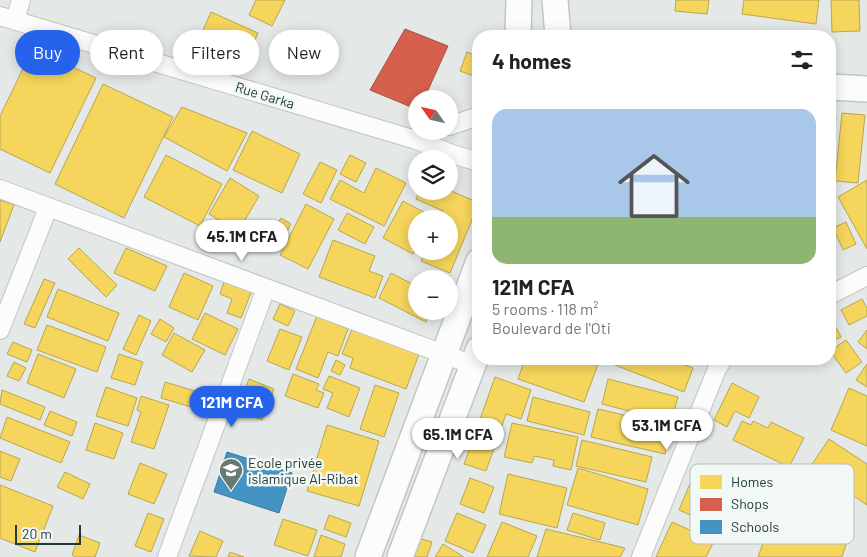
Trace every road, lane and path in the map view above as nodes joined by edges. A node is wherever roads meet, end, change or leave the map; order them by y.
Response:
1 (22, 0) edge
2 (518, 0) edge
3 (555, 0) edge
4 (8, 18) edge
5 (518, 30) edge
6 (558, 30) edge
7 (836, 87) edge
8 (867, 89) edge
9 (472, 118) edge
10 (458, 123) edge
11 (408, 138) edge
12 (416, 140) edge
13 (472, 160) edge
14 (0, 189) edge
15 (48, 208) junction
16 (867, 276) edge
17 (472, 280) edge
18 (266, 288) junction
19 (836, 292) edge
20 (0, 330) edge
21 (444, 354) junction
22 (472, 357) edge
23 (473, 365) edge
24 (719, 365) edge
25 (167, 557) edge
26 (368, 557) edge
27 (400, 557) edge
28 (641, 557) edge

1 - 4 street
2 - 5 main road
3 - 6 main road
4 - 11 street, Rue Garka
7 - 8 main road
9 - 10 street
12 - 13 street, Rue Garka
14 - 15 street
15 - 18 street
15 - 20 street
16 - 19 street
17 - 21 main road
18 - 21 street
18 - 25 street
21 - 22 street
21 - 26 main road
23 - 27 main road
24 - 28 street

